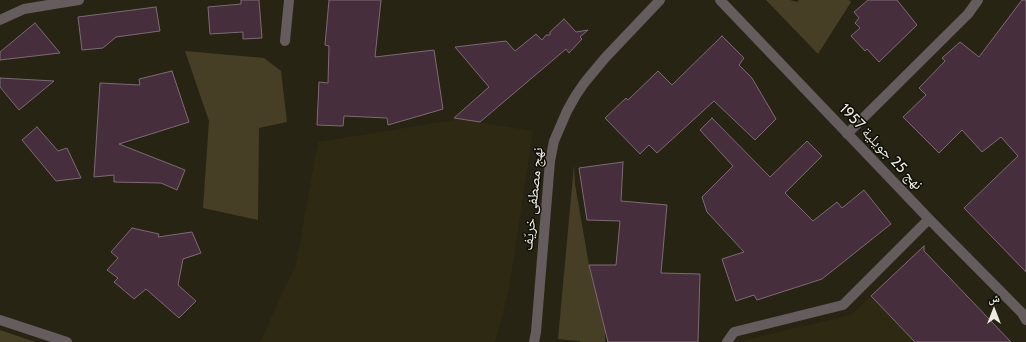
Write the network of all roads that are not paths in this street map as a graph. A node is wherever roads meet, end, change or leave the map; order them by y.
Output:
1 (79, 0) edge
2 (289, 0) edge
3 (660, 0) edge
4 (720, 0) edge
5 (978, 0) edge
6 (0, 20) edge
7 (285, 41) dead end
8 (847, 134) junction
9 (929, 219) junction
10 (1025, 316) edge
11 (0, 320) edge
12 (67, 342) edge
13 (534, 342) edge
14 (727, 342) edge

1 - 6 street
2 - 7 street
3 - 13 street, نهج مصطفى خريّف
4 - 8 street, نهج 25 جويلية 1957
5 - 8 street
8 - 9 street, نهج 25 جويلية 1957
9 - 10 street, نهج 25 جويلية 1957
9 - 14 street
11 - 12 street

